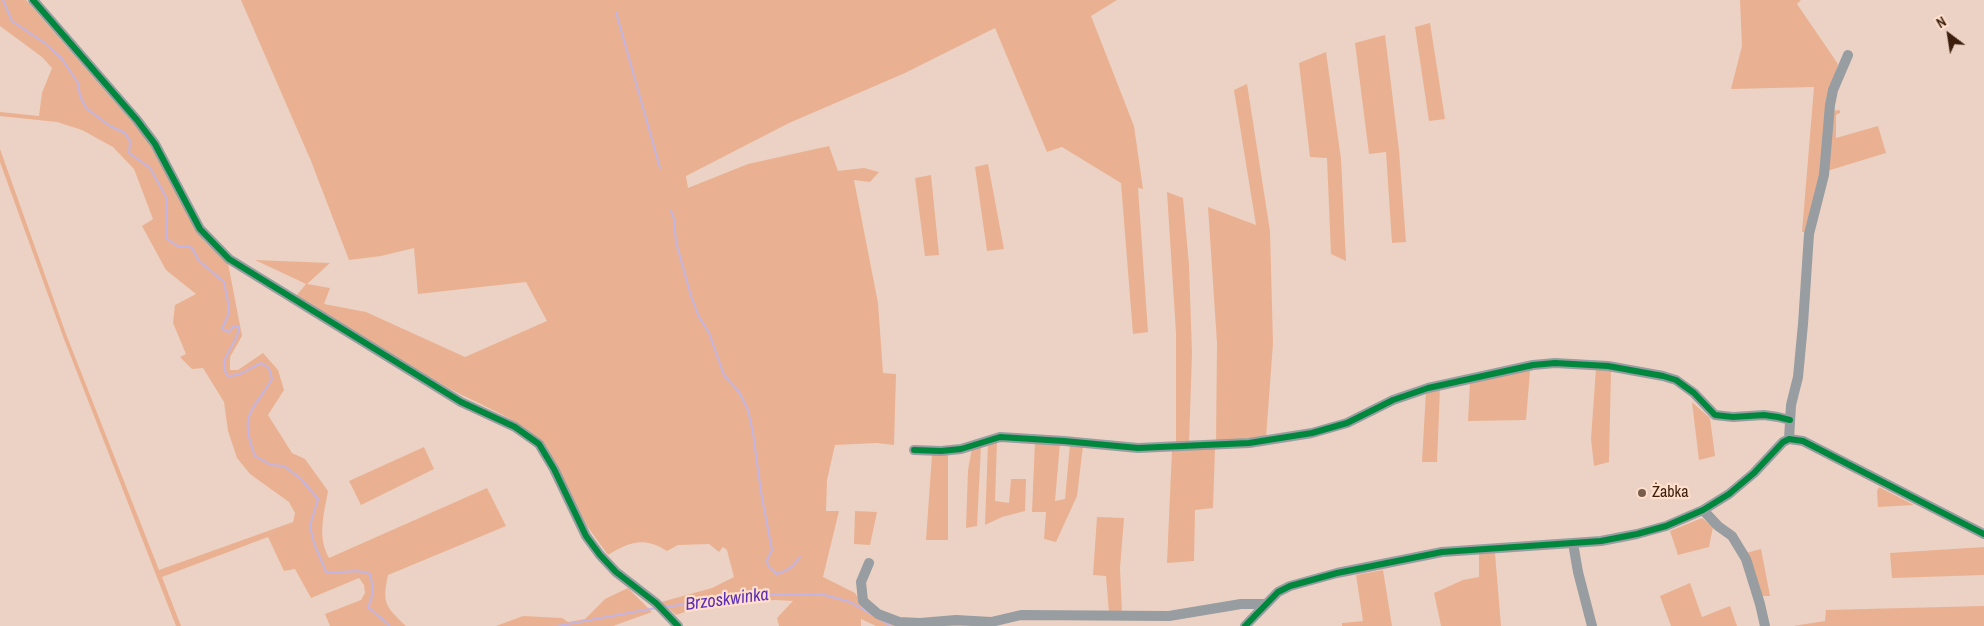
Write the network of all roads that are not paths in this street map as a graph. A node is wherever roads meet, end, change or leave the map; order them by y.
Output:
1 (33, 0) edge
2 (1848, 55) dead end
3 (1790, 420) junction
4 (1789, 439) junction
5 (914, 450) dead end
6 (1703, 510) junction
7 (1984, 534) edge
8 (1573, 543) junction
9 (869, 562) dead end
10 (1266, 604) junction
11 (678, 626) edge
12 (1246, 626) edge
13 (1592, 626) edge
14 (1764, 626) edge

1 - 11 street
2 - 3 street
3 - 4 street
3 - 5 street
4 - 6 street
4 - 7 street
6 - 8 street
6 - 14 street
8 - 10 street
8 - 13 street
9 - 10 street
10 - 12 street

